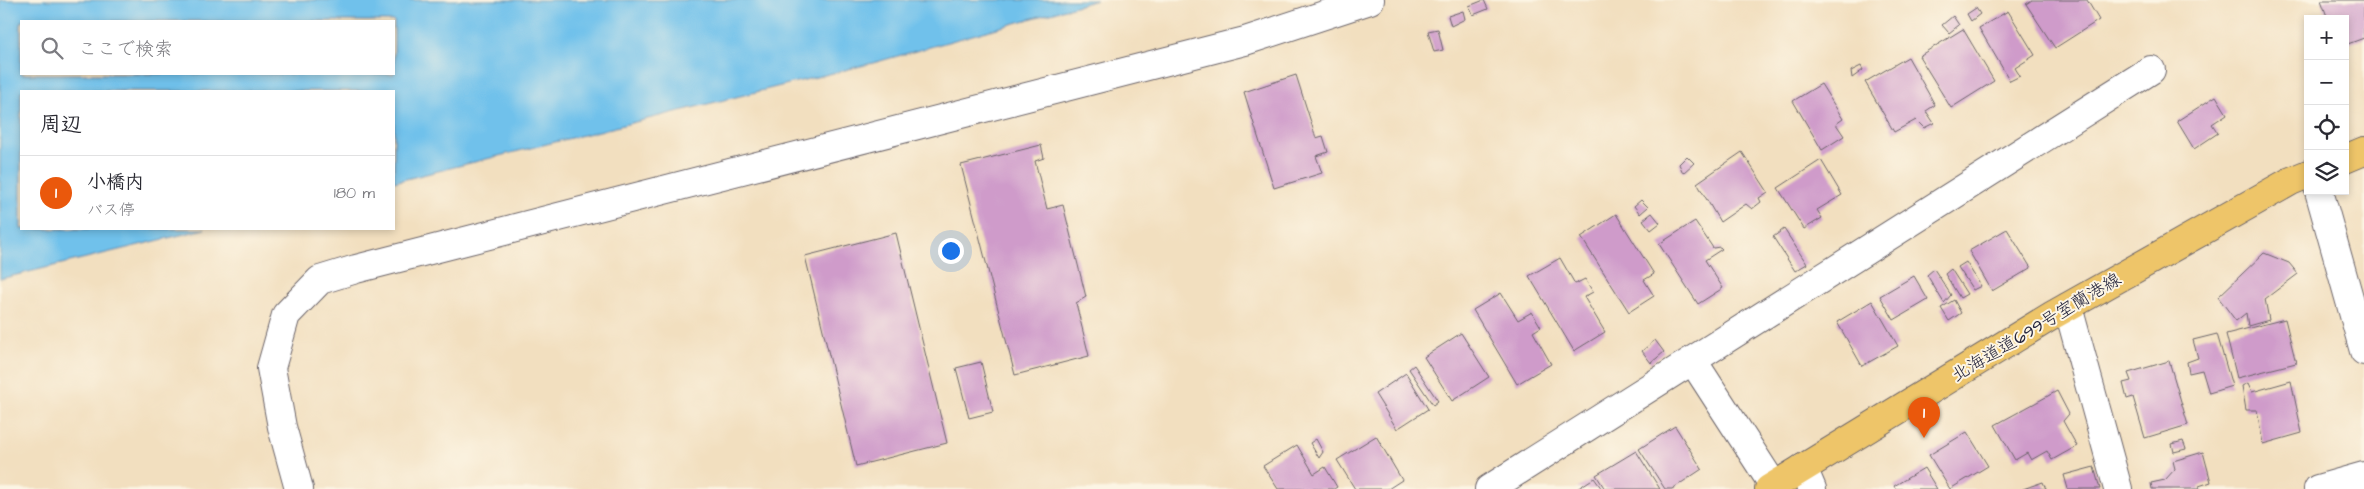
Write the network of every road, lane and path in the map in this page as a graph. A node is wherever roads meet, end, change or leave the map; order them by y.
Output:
1 (1370, 0) edge
2 (2151, 70) dead end
3 (2364, 152) edge
4 (2349, 158) edge
5 (2304, 176) edge
6 (2320, 195) edge
7 (2068, 307) junction
8 (2364, 351) edge
9 (1693, 360) junction
10 (2364, 476) edge
11 (1808, 479) edge
12 (1771, 488) edge
13 (299, 489) edge
14 (1489, 489) edge
15 (2118, 489) edge
16 (2318, 489) edge

1 - 13 street
2 - 9 street
3 - 4 main road
5 - 7 main road, 北海道道699号室蘭港線
6 - 8 street
7 - 11 main road, 北海道道699号室蘭港線
7 - 15 street
9 - 12 street
9 - 14 street
10 - 16 street
11 - 12 main road, 北海道道699号室蘭港線

